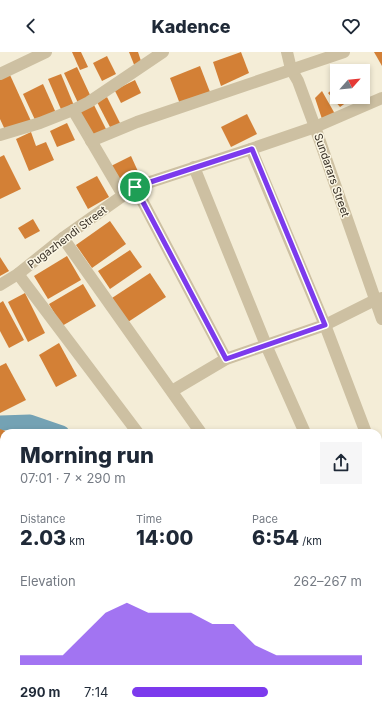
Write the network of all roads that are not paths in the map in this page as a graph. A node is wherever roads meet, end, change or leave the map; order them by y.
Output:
1 (46, 52) edge
2 (163, 52) edge
3 (287, 52) edge
4 (344, 52) edge
5 (291, 69) junction
6 (0, 74) edge
7 (382, 98) edge
8 (73, 110) junction
9 (315, 127) junction
10 (0, 135) edge
11 (91, 141) junction
12 (252, 149) junction
13 (194, 167) junction
14 (135, 187) junction
15 (123, 195) junction
16 (63, 238) junction
17 (18, 274) junction
18 (0, 285) edge
19 (378, 299) edge
20 (382, 319) edge
21 (325, 325) junction
22 (266, 345) junction
23 (226, 359) junction
24 (172, 391) junction
25 (135, 429) edge
26 (198, 429) edge
27 (303, 429) edge
28 (364, 429) edge

1 - 6 street
2 - 8 street
3 - 5 street, Sundarars Street
4 - 5 street
5 - 9 street, Sundarars Street
5 - 11 street
7 - 9 street, Pugazhendi Street
8 - 10 street
8 - 11 street
9 - 12 street, Pugazhendi Street
9 - 19 street, Sundarars Street
11 - 15 street
12 - 13 street, Pugazhendi Street
12 - 21 street
13 - 14 street, Pugazhendi Street
13 - 22 street
14 - 15 street, Pugazhendi Street
14 - 23 street
15 - 16 street, Pugazhendi Street
16 - 17 street, Pugazhendi Street
16 - 24 street
17 - 18 street, Pugazhendi Street
17 - 25 street
19 - 20 street, Sundarars Street
19 - 21 street
21 - 22 street
21 - 28 street
22 - 23 street
22 - 27 street
23 - 24 street
24 - 26 street

